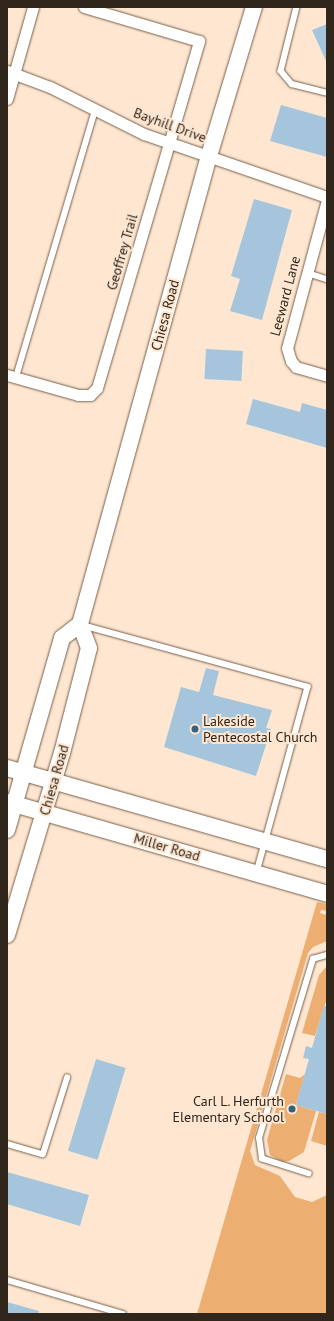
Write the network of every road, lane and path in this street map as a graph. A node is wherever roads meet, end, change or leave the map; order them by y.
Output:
1 (33, 7) edge
2 (84, 7) edge
3 (254, 7) edge
4 (297, 7) edge
5 (11, 72) edge
6 (327, 93) edge
7 (7, 100) edge
8 (95, 110) junction
9 (169, 144) junction
10 (209, 156) junction
11 (327, 197) edge
12 (327, 200) edge
13 (307, 273) junction
14 (327, 279) edge
15 (12, 376) edge
16 (327, 376) edge
17 (80, 624) junction
18 (7, 768) edge
19 (24, 773) junction
20 (53, 781) junction
21 (11, 803) edge
22 (44, 812) junction
23 (7, 830) edge
24 (266, 841) junction
25 (327, 859) edge
26 (256, 874) junction
27 (327, 894) edge
28 (7, 935) edge
29 (327, 955) edge
30 (67, 1078) dead end
31 (7, 1144) edge
32 (309, 1174) dead end
33 (7, 1280) edge
34 (123, 1314) edge

1 - 5 street
2 - 9 street, Geoffrey Trail
3 - 10 main road, Chiesa Road
4 - 6 lane
5 - 7 street
5 - 8 street, Bayhill Drive
8 - 9 street, Bayhill Drive
8 - 15 lane
9 - 10 street, Bayhill Drive
9 - 15 street, Geoffrey Trail
10 - 11 street, Bayhill Drive
10 - 17 main road, Chiesa Road
12 - 13 street, Leeward Lane
13 - 14 lane
13 - 16 street, Leeward Lane
17 - 19 main road
17 - 20 main road, Chiesa Road
17 - 24 lane
18 - 19 main road
19 - 20 main road
19 - 21 main road
20 - 22 main road, Chiesa Road
20 - 24 main road
21 - 22 main road, Miller Road
21 - 23 main road
22 - 26 main road, Miller Road
22 - 28 main road, Chiesa Road
24 - 25 main road
24 - 26 lane
26 - 27 main road, Miller Road
29 - 32 lane
30 - 31 lane
33 - 34 lane

